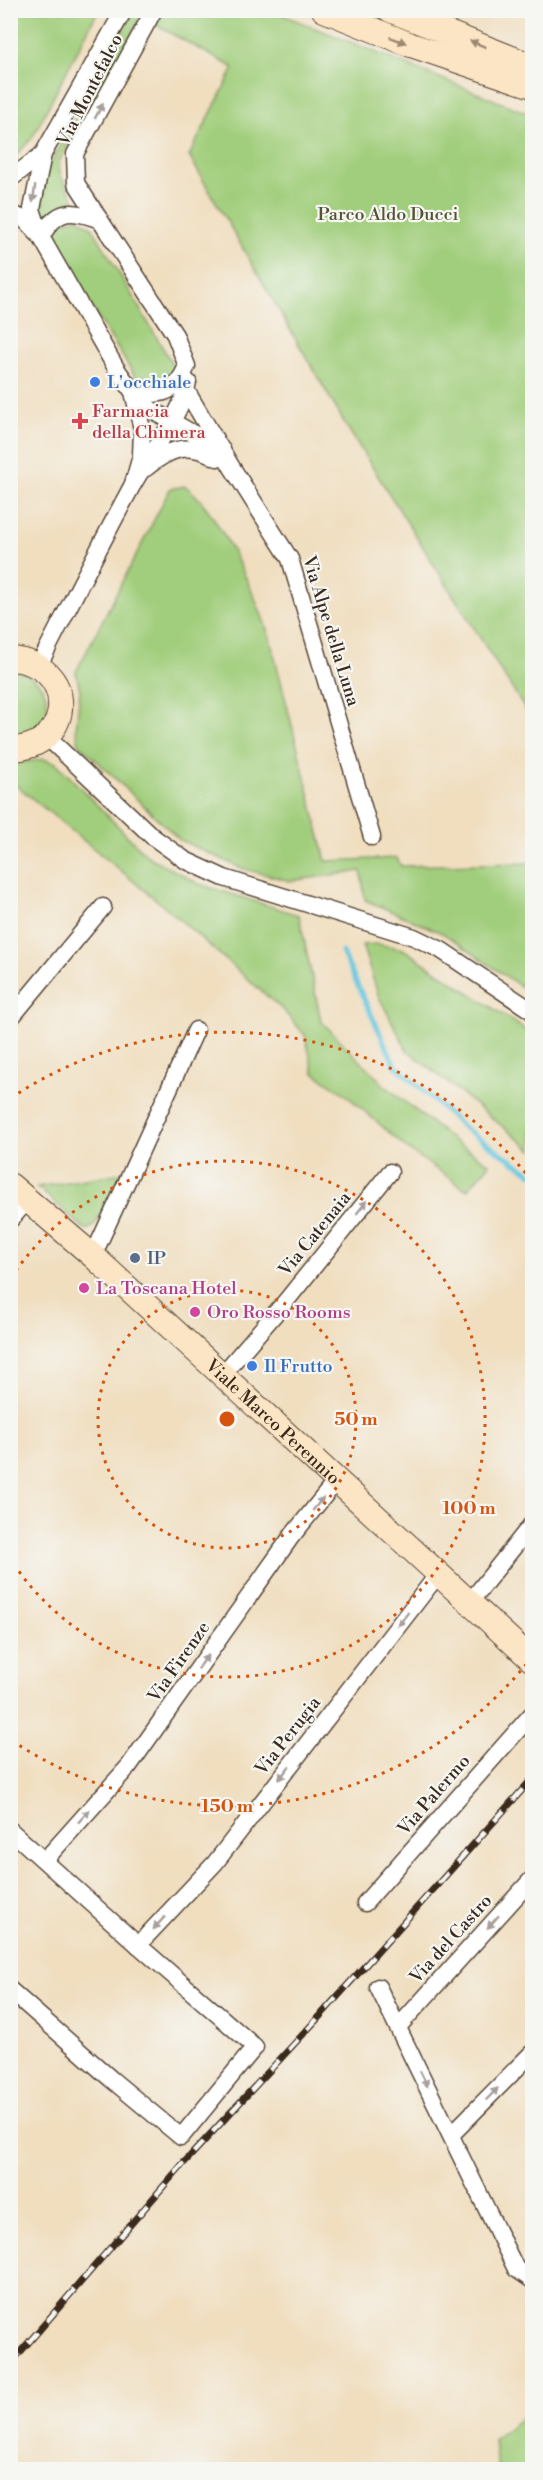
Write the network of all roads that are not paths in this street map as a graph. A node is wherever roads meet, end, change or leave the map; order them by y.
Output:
1 (124, 10) edge
2 (154, 10) edge
3 (324, 10) edge
4 (390, 10) edge
5 (532, 66) edge
6 (532, 86) edge
7 (43, 153) junction
8 (10, 179) edge
9 (10, 213) edge
10 (100, 220) junction
11 (41, 237) junction
12 (187, 366) junction
13 (186, 390) junction
14 (133, 392) junction
15 (171, 420) junction
16 (222, 451) junction
17 (231, 466) junction
18 (137, 478) junction
19 (10, 659) edge
20 (39, 665) junction
21 (47, 737) junction
22 (10, 749) edge
23 (372, 837) dead end
24 (103, 907) dead end
25 (532, 1011) edge
26 (10, 1019) edge
27 (196, 1030) dead end
28 (390, 1172) dead end
29 (19, 1193) edge
30 (10, 1220) edge
31 (93, 1256) junction
32 (222, 1375) junction
33 (337, 1480) junction
34 (532, 1524) edge
35 (439, 1573) junction
36 (470, 1602) junction
37 (532, 1660) edge
38 (532, 1714) edge
39 (10, 1830) edge
40 (45, 1860) junction
41 (532, 1879) edge
42 (365, 1903) dead end
43 (138, 1945) junction
44 (378, 1987) dead end
45 (10, 1990) edge
46 (399, 2026) junction
47 (532, 2052) edge
48 (452, 2135) junction
49 (532, 2280) edge

1 - 7 street, Via Montefalco
10 -> 2 street, Via Montefalco
3 -> 6 main road
5 -> 4 main road
7 - 8 street
7 -> 11 street, Via Montefalco
9 - 11 street
10 - 11 street
10 - 12 street, Via Montefalco
11 - 14 street, Via Montefalco
12 - 13 street, Via Montefalco
12 - 14 street
13 - 15 street, Via Montefalco
13 - 16 street, Via Alpe della Luna
14 - 15 street
14 - 18 street, Via Montefalco
15 - 16 street
15 - 18 street, Via Montefalco
16 - 17 street, Via Alpe della Luna
17 - 18 street, Via Montefalco
17 - 23 street, Via Alpe della Luna
18 - 20 street, Via Montefalco
19 - 20 main road
20 - 21 main road
21 - 22 main road
21 - 25 street
24 - 26 street
27 - 31 street
32 -> 28 street, Via Catenaia
29 - 30 street
29 - 31 main road, Viale Marco Perennio
31 - 32 main road, Viale Marco Perennio
32 - 33 main road, Viale Marco Perennio
33 - 35 main road, Viale Marco Perennio
40 -> 33 street, Via Firenze
34 - 36 street
35 - 36 main road, Viale Marco Perennio
35 -> 43 street, Via Perugia
36 - 37 main road, Viale Marco Perennio
38 - 42 street, Via Palermo
39 - 40 street
40 - 43 street
41 -> 46 street, Via del Castro
43 - 45 street
44 - 46 street
46 -> 48 street
48 -> 47 street
48 - 49 street

